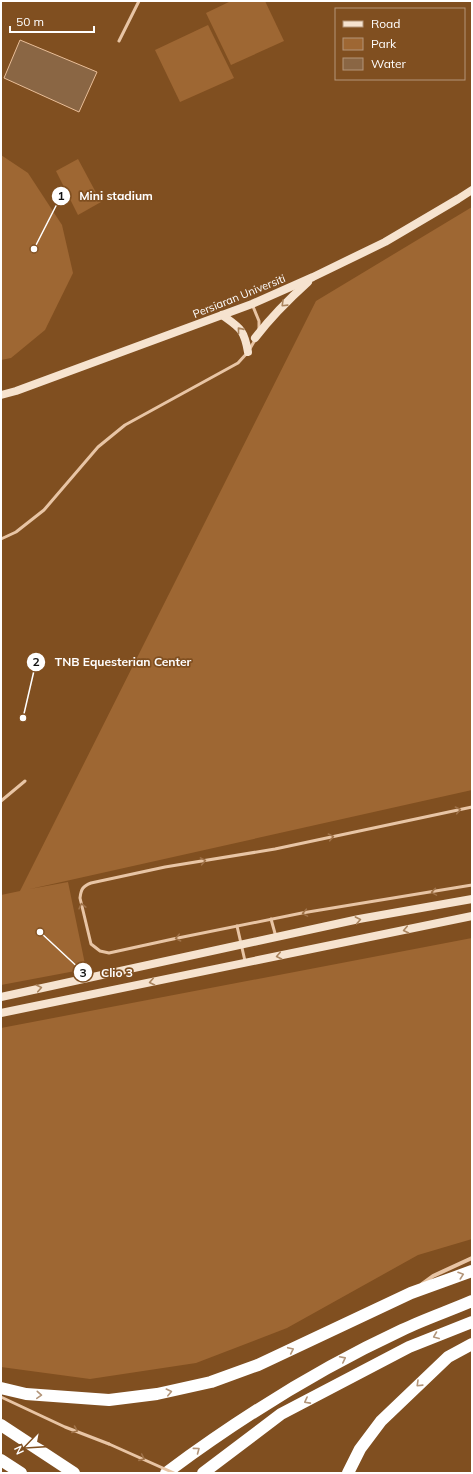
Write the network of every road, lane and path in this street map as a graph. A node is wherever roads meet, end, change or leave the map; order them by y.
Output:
1 (139, 1) edge
2 (119, 41) dead end
3 (472, 190) edge
4 (313, 277) junction
5 (252, 304) junction
6 (222, 315) junction
7 (256, 338) junction
8 (248, 352) junction
9 (1, 394) edge
10 (1, 539) edge
11 (25, 781) dead end
12 (1, 801) edge
13 (472, 808) edge
14 (472, 885) edge
15 (472, 899) edge
16 (472, 916) edge
17 (271, 919) junction
18 (237, 926) junction
19 (276, 937) junction
20 (242, 945) junction
21 (246, 963) junction
22 (1, 997) edge
23 (1, 1013) edge
24 (472, 1258) edge
25 (472, 1271) edge
26 (411, 1293) junction
27 (472, 1301) edge
28 (472, 1322) edge
29 (472, 1344) edge
30 (1, 1388) edge
31 (1, 1397) edge
32 (1, 1425) edge
33 (1, 1460) edge
34 (21, 1473) edge
35 (74, 1473) edge
36 (166, 1473) edge
37 (174, 1473) edge
38 (202, 1473) edge
39 (348, 1473) edge

1 - 2 lane
3 - 4 street, Persiaran Universiti
4 - 5 street, Persiaran Universiti
4 -> 7 street
5 - 6 street, Persiaran Universiti
5 - 7 lane
8 -> 6 street
6 - 9 street, Persiaran Universiti
7 - 8 lane
8 - 10 lane
11 - 12 lane
18 -> 13 lane
14 -> 17 lane
19 -> 15 street
16 -> 21 street
17 - 18 lane
17 - 19 lane
18 - 20 lane
19 - 20 street
20 - 21 lane
22 -> 20 street
21 -> 23 street
24 - 26 street
26 -> 25 highway
30 -> 26 highway
36 -> 27 highway
28 -> 38 highway
29 -> 39 highway
31 -> 37 lane, bridge
32 - 35 highway
33 - 34 highway

